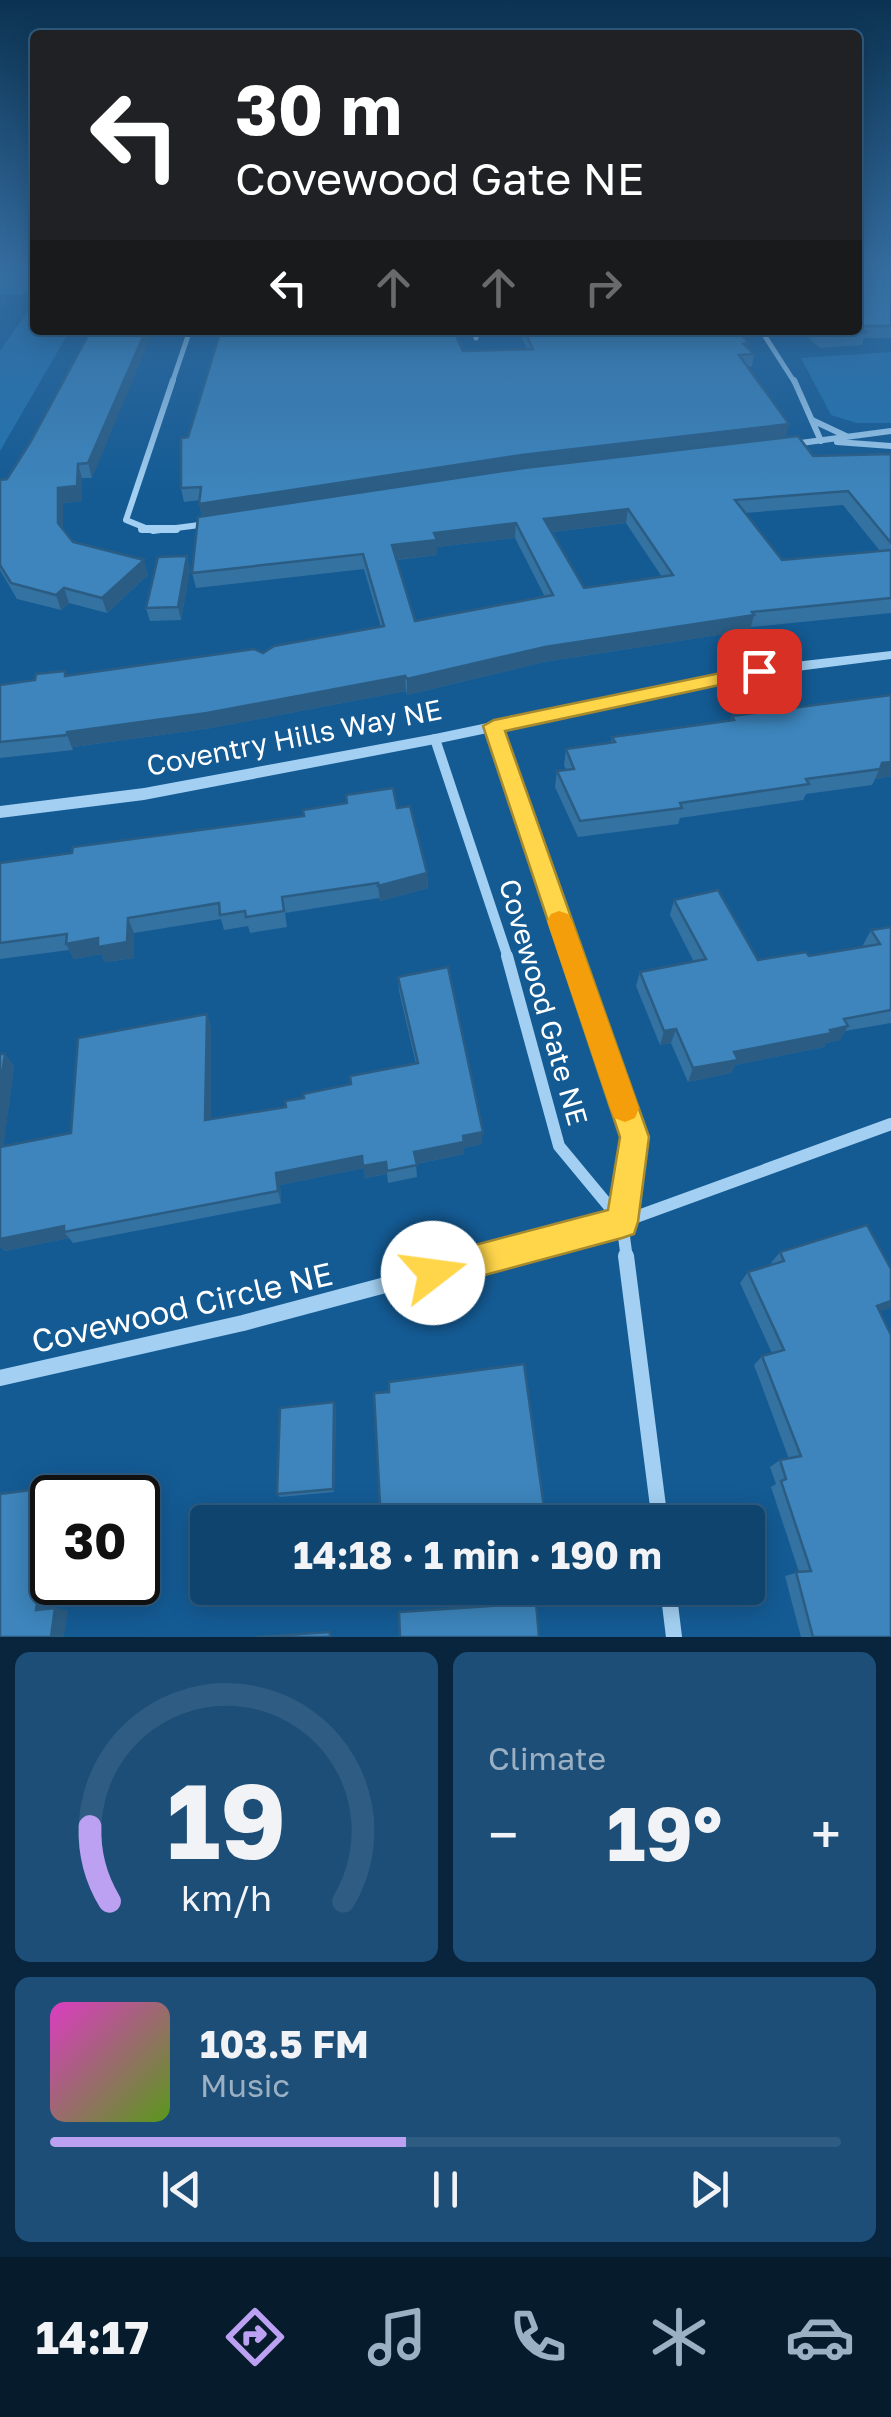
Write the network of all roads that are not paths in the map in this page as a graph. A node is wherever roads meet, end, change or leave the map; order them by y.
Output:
1 (186, 340) edge
2 (768, 340) edge
3 (812, 420) junction
4 (891, 431) edge
5 (847, 436) junction
6 (820, 441) junction
7 (783, 445) edge
8 (891, 446) edge
9 (210, 523) edge
10 (891, 656) edge
11 (494, 726) junction
12 (436, 739) junction
13 (0, 812) edge
14 (891, 1124) edge
15 (622, 1222) junction
16 (0, 1378) edge
17 (658, 1505) edge
18 (670, 1605) edge
19 (674, 1637) edge

1 - 9 street
2 - 3 street
3 - 5 street
3 - 6 street
4 - 5 street
5 - 6 street
6 - 7 street
6 - 8 street
10 - 11 street, Coventry Hills Way NE
11 - 12 street, Coventry Hills Way NE
11 - 15 street, Covewood Gate NE
12 - 13 street, Coventry Hills Way NE
12 - 15 street, Covewood Gate NE
14 - 15 street, Covewood Circle NE
15 - 16 street, Covewood Circle NE
15 - 17 street
18 - 19 street

